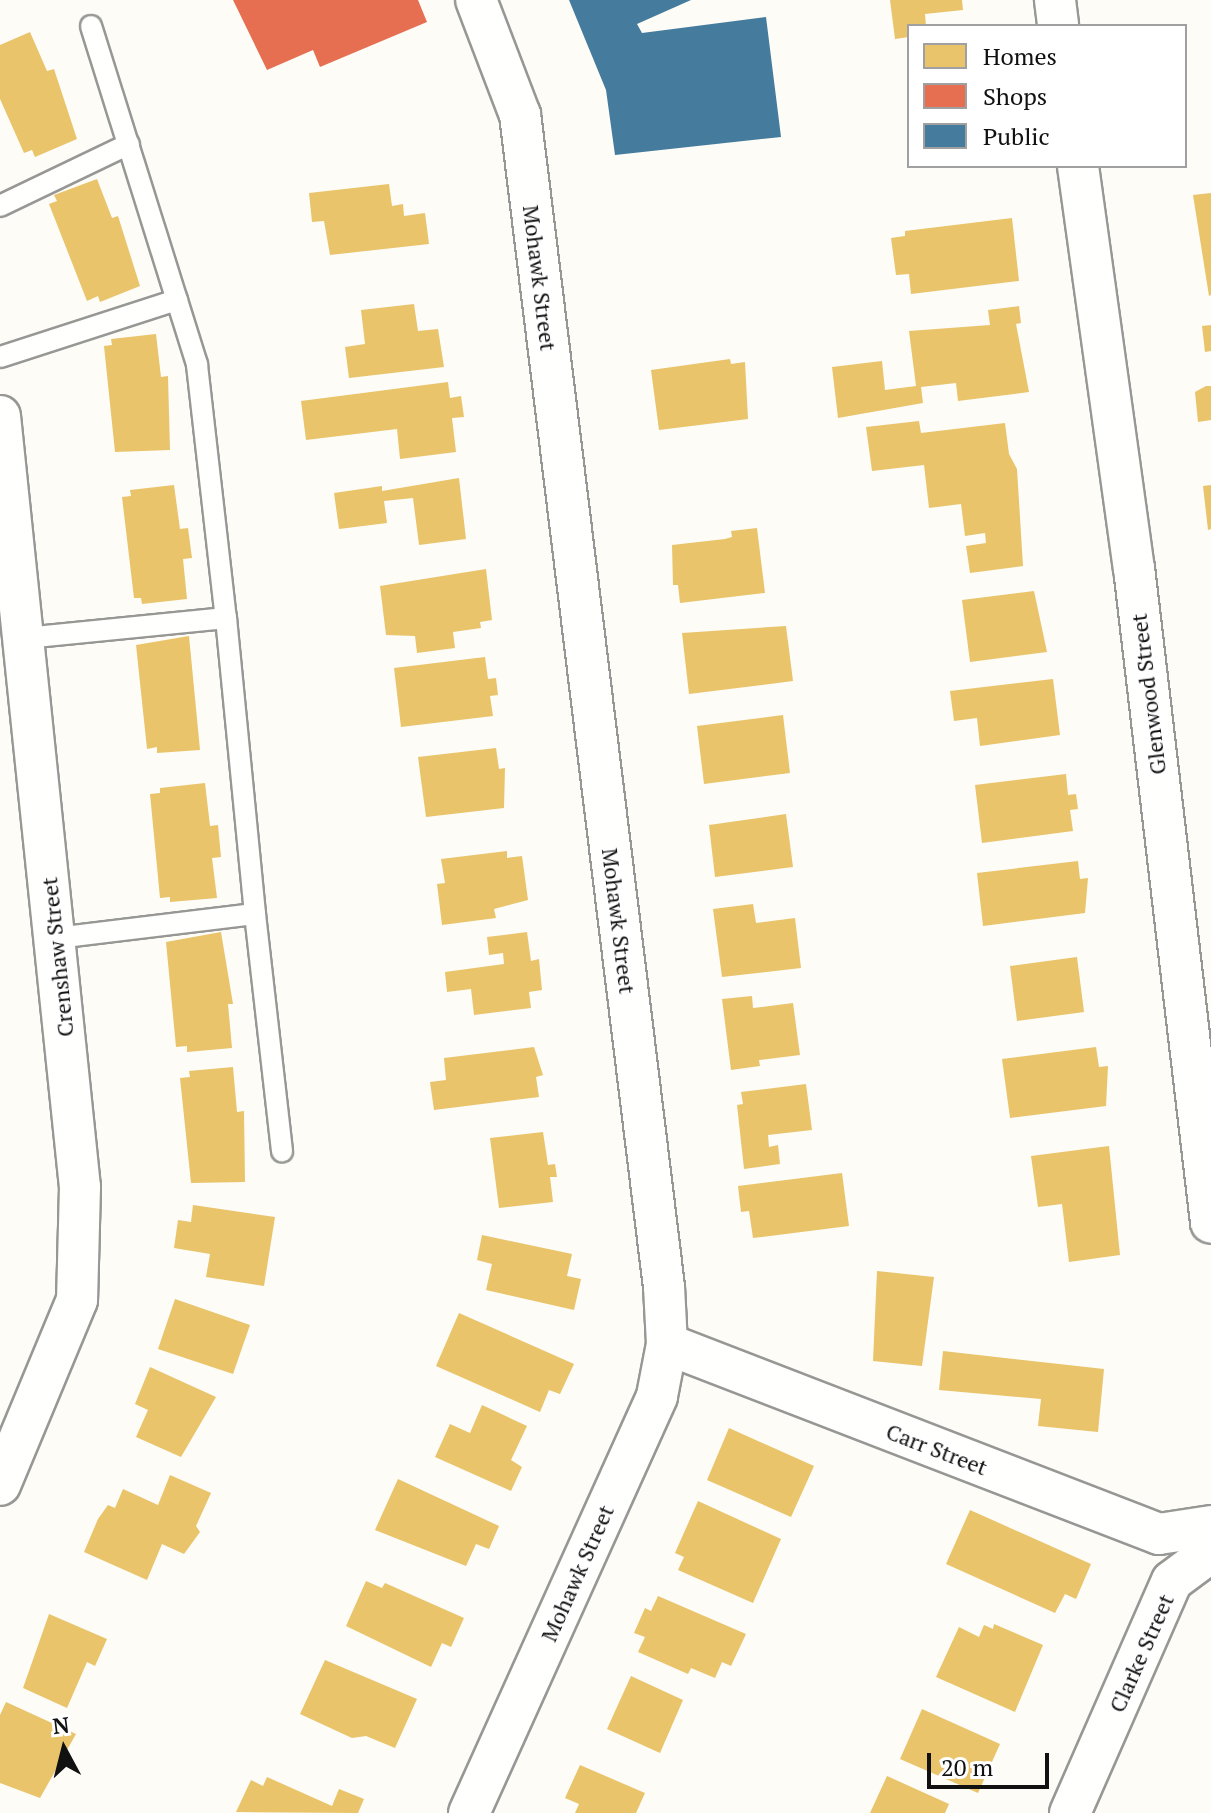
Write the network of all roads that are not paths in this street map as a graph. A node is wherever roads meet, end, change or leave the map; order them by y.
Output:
1 (476, 0) edge
2 (1055, 0) edge
3 (1058, 24) edge
4 (91, 26) dead end
5 (129, 144) junction
6 (1078, 168) edge
7 (0, 206) edge
8 (177, 300) junction
9 (0, 357) edge
10 (0, 416) edge
11 (226, 618) junction
12 (25, 638) junction
13 (255, 914) junction
14 (56, 938) junction
15 (282, 1151) dead end
16 (1211, 1222) edge
17 (667, 1344) junction
18 (0, 1485) edge
19 (1211, 1526) edge
20 (1211, 1552) edge
21 (469, 1813) edge
22 (1070, 1813) edge

1 - 17 street, Mohawk Street
2 - 3 street
4 - 5 lane
5 - 7 lane
5 - 8 lane
6 - 16 street, Glenwood Street
8 - 9 lane
8 - 11 lane
10 - 12 street, Crenshaw Street
11 - 12 lane
11 - 13 lane
12 - 14 street, Crenshaw Street
13 - 14 lane
13 - 15 lane
14 - 18 street, Crenshaw Street
17 - 19 street, Carr Street
17 - 21 street, Mohawk Street
20 - 22 street, Clarke Street

